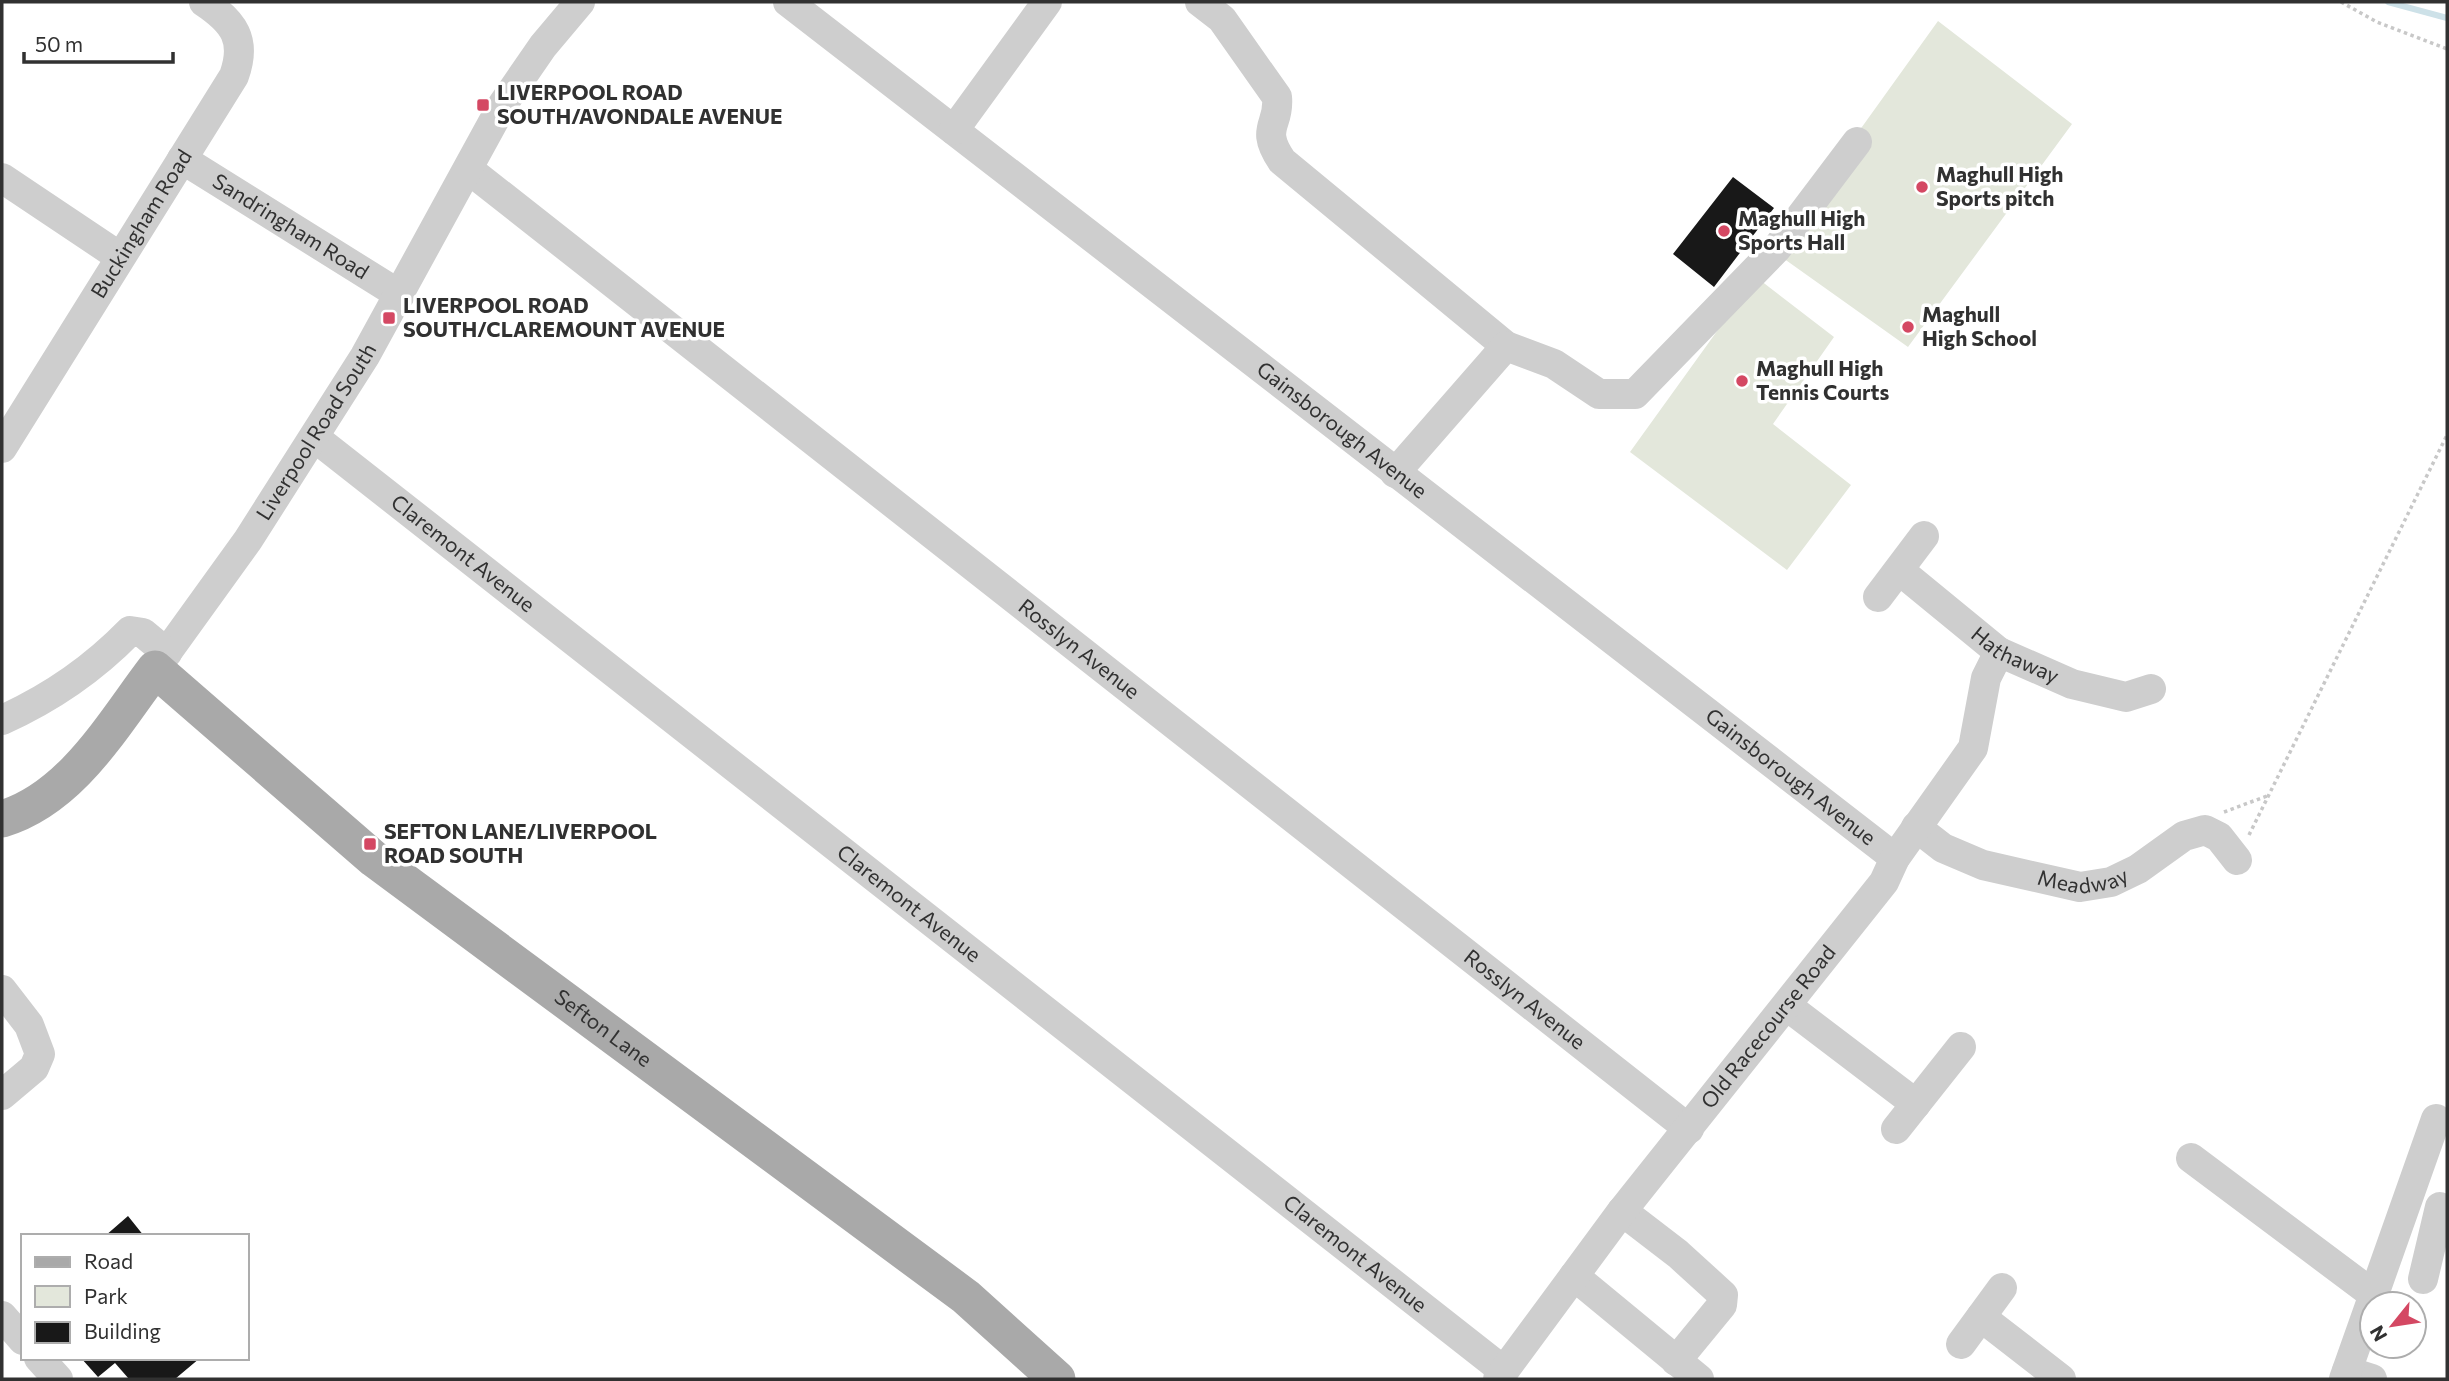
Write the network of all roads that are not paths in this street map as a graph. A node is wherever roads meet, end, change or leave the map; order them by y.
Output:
1 (204, 2) edge
2 (788, 2) edge
3 (1046, 2) edge
4 (1200, 2) edge
5 (576, 3) edge
6 (954, 130) junction
7 (1857, 142) dead end
8 (182, 159) junction
9 (468, 169) junction
10 (2, 178) edge
11 (120, 257) junction
12 (400, 295) junction
13 (1506, 346) junction
14 (314, 438) junction
15 (2, 448) edge
16 (1395, 473) junction
17 (1924, 536) dead end
18 (1899, 570) junction
19 (1878, 597) dead end
20 (1999, 652) junction
21 (161, 661) junction
22 (2151, 689) dead end
23 (2, 720) edge
24 (2, 819) edge
25 (1916, 827) junction
26 (1895, 858) junction
27 (2237, 860) road end
28 (2, 990) edge
29 (1787, 1006) junction
30 (1961, 1047) dead end
31 (2, 1094) edge
32 (1916, 1104) junction
33 (2437, 1119) dead end
34 (1689, 1129) junction
35 (1896, 1129) dead end
36 (2435, 1157) edge
37 (2191, 1158) dead end
38 (2440, 1207) dead end
39 (1622, 1211) junction
40 (1574, 1276) junction
41 (2435, 1281) edge
42 (2378, 1284) junction
43 (2002, 1288) dead end
44 (2, 1316) edge
45 (1981, 1317) junction
46 (21, 1338) edge
47 (1961, 1344) dead end
48 (41, 1360) edge
49 (1676, 1360) junction
50 (1501, 1375) edge
51 (2354, 1376) edge
52 (58, 1379) edge
53 (1058, 1379) edge
54 (1699, 1379) edge
55 (2061, 1379) edge

1 - 8 street, Buckingham Road
2 - 6 street, Gainsborough Avenue
3 - 6 street
4 - 13 street
5 - 9 street, Liverpool Road South
6 - 16 street, Gainsborough Avenue
7 - 13 street
8 - 11 street, Buckingham Road
8 - 12 street, Sandringham Road
9 - 12 street, Liverpool Road South
9 - 34 street, Rosslyn Avenue
10 - 11 street
11 - 15 street, Buckingham Road
12 - 14 street, Liverpool Road South
13 - 16 street
14 - 21 street, Liverpool Road South
14 - 50 street, Claremont Avenue
16 - 26 street, Gainsborough Avenue
17 - 18 street
18 - 19 street
18 - 20 street, Hathaway
20 - 22 street, Hathaway
20 - 25 street, Old Racecourse Road
21 - 23 street
21 - 24 main road, Liverpool Road South
21 - 53 main road, Sefton Lane
25 - 26 street, Old Racecourse Road
25 - 27 street, Meadway
26 - 29 street, Old Racecourse Road
28 - 31 street
29 - 32 street
29 - 34 street, Old Racecourse Road
30 - 32 street
32 - 35 street
33 - 36 street
34 - 39 street, Old Racecourse Road
36 - 42 street
37 - 42 street
38 - 41 street
39 - 40 street, Old Racecourse Road
39 - 49 street
40 - 49 street
40 - 50 street, Old Racecourse Road
41 - 42 street
42 - 51 street
43 - 45 street
44 - 46 street
45 - 47 street
45 - 55 street
48 - 52 street
49 - 54 street

